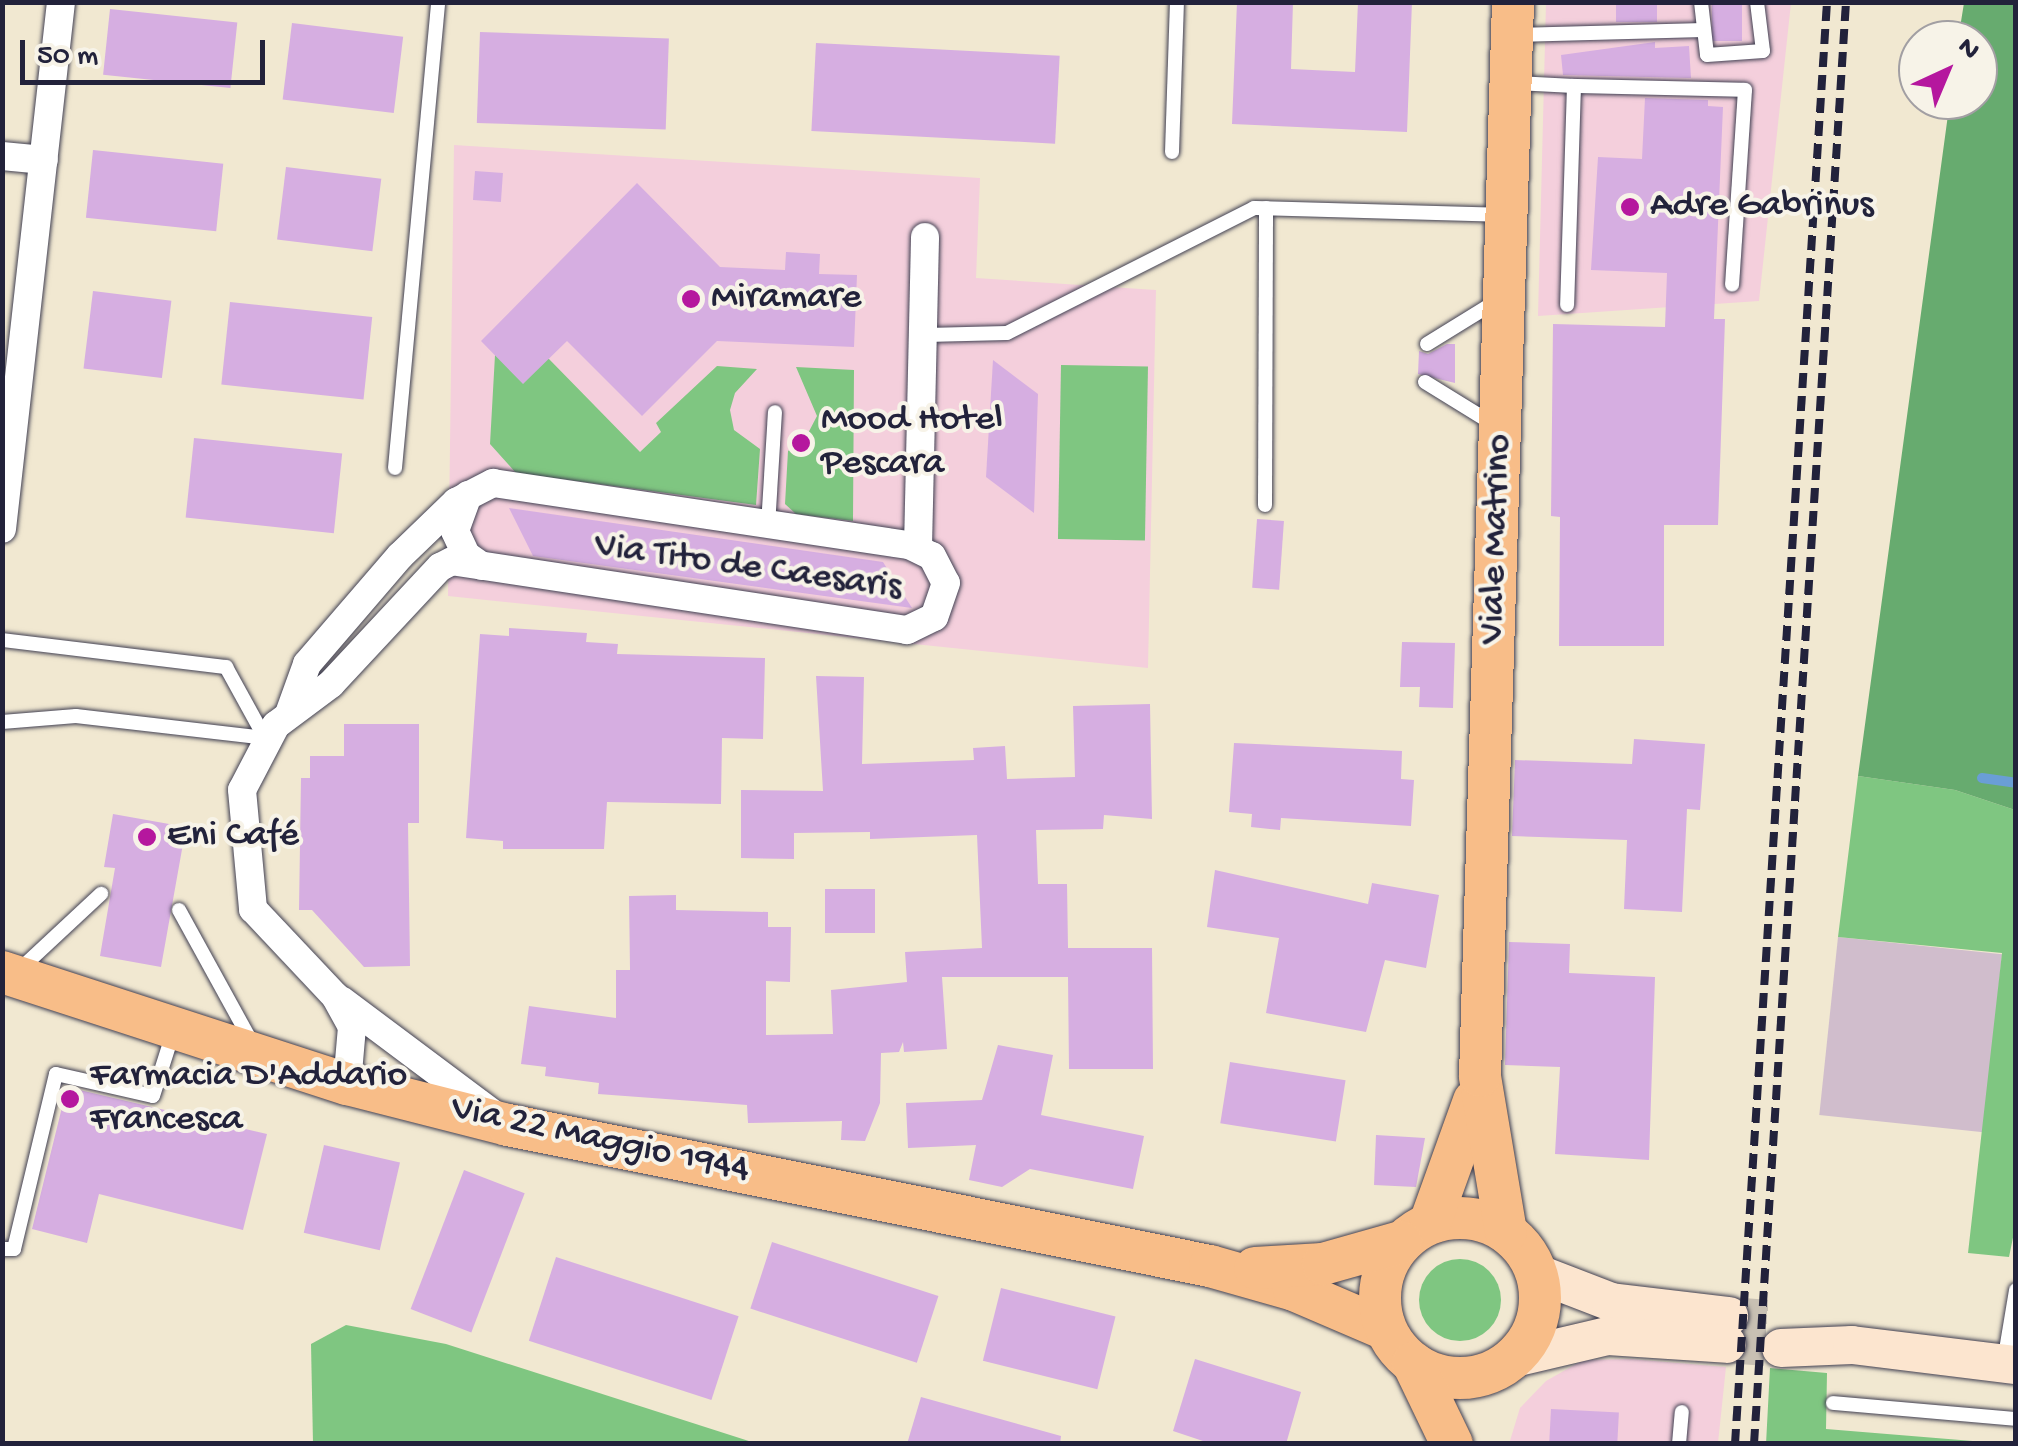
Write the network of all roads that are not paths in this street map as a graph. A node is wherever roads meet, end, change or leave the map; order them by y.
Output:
1 (61, 2) edge
2 (438, 2) edge
3 (1177, 2) edge
4 (1701, 2) edge
5 (1758, 2) edge
6 (1512, 19) edge
7 (1704, 30) junction
8 (1511, 83) junction
9 (1574, 86) junction
10 (1172, 152) dead end
11 (2, 156) edge
12 (44, 160) junction
13 (1266, 208) junction
14 (1507, 215) junction
15 (924, 237) dead end
16 (1732, 285) dead end
17 (1504, 296) junction
18 (1566, 305) dead end
19 (926, 334) junction
20 (1427, 344) dead end
21 (1426, 382) dead end
22 (775, 412) dead end
23 (1500, 429) junction
24 (395, 468) dead end
25 (468, 494) junction
26 (1265, 506) dead end
27 (768, 527) junction
28 (2, 529) edge
29 (918, 547) junction
30 (406, 551) junction
31 (488, 568) junction
32 (432, 574) junction
33 (2, 640) edge
34 (290, 711) junction
35 (2, 722) edge
36 (265, 738) junction
37 (100, 894) dead end
38 (179, 910) dead end
39 (6, 983) edge
40 (336, 996) junction
41 (174, 1030) junction
42 (260, 1056) junction
43 (1480, 1076) junction
44 (347, 1084) junction
45 (508, 1125) junction
46 (1506, 1232) junction
47 (1415, 1233) junction
48 (2, 1249) edge
49 (1210, 1266) junction
50 (1536, 1272) junction
51 (2016, 1290) edge
52 (1385, 1330) junction
53 (1782, 1334) tunnel mouth
54 (1413, 1364) junction
55 (2010, 1364) edge
56 (1502, 1365) junction
57 (1833, 1403) dead end
58 (1682, 1412) dead end
59 (2016, 1419) edge
60 (1452, 1444) edge
61 (1466, 1444) edge
62 (1679, 1444) edge

1 - 12 street
2 - 24 lane
3 - 10 lane
4 - 7 lane
5 - 7 lane
6 - 7 lane
6 - 8 main road, Viale Matrino
8 - 9 lane
8 - 14 main road, Viale Matrino
9 - 16 lane
9 - 18 lane
11 - 12 street
12 - 28 street
13 - 14 lane
13 - 19 lane
13 - 26 lane
14 - 17 main road, Viale Matrino
15 - 19 street
17 - 20 lane
17 - 23 main road, Viale Matrino
19 - 29 street
21 - 23 lane
22 - 27 lane
23 - 43 main road, Viale Matrino
25 - 27 street, Via Tito de Caesaris
25 - 30 street
25 - 31 street
27 - 29 street, Via Tito de Caesaris
29 - 31 street, Via Tito de Caesaris
30 - 32 street
30 - 34 street
31 - 32 street, Via Tito de Caesaris
32 - 34 street
33 - 36 lane
34 - 36 street
35 - 36 lane
36 - 40 street
37 - 39 lane
38 - 42 lane
39 - 41 main road, Via 22 Maggio 1944
40 - 44 street
40 - 45 street
41 - 42 main road, Via 22 Maggio 1944
41 - 48 lane
42 - 44 main road, Via 22 Maggio 1944
43 - 46 main road, Viale Matrino
43 - 47 main road, Viale Matrino
44 - 45 main road, Via 22 Maggio 1944
45 - 49 main road, Via 22 Maggio 1944
46 - 47 main road
46 - 50 main road
47 - 49 main road, Via 22 Maggio 1944
47 - 52 main road
49 - 52 main road, Via 22 Maggio 1944
50 - 56 main road
50 - 56 street
51 - 55 lane
52 - 54 main road
53 - 55 street
54 - 56 main road
54 - 60 main road
56 - 61 main road
57 - 59 lane
58 - 62 lane

